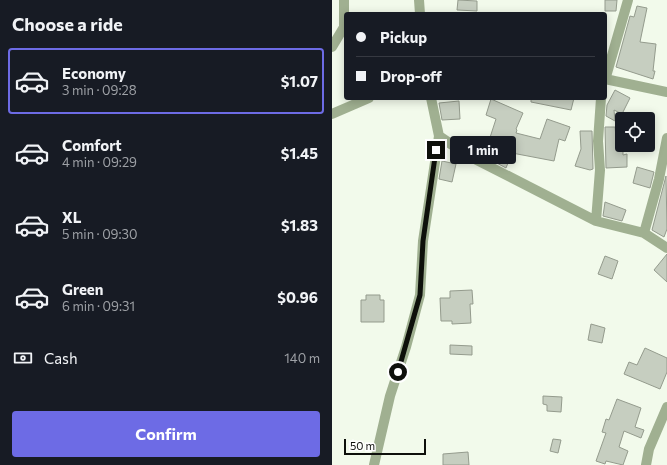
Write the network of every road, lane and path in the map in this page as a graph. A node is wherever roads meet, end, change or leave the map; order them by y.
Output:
1 (344, 0) edge
2 (419, 0) edge
3 (628, 0) edge
4 (420, 12) edge
5 (332, 47) edge
6 (607, 73) edge
7 (607, 80) edge
8 (667, 92) edge
9 (364, 100) edge
10 (431, 100) edge
11 (601, 100) edge
12 (332, 114) edge
13 (438, 136) junction
14 (667, 138) edge
15 (596, 221) junction
16 (644, 233) junction
17 (667, 248) edge
18 (667, 407) edge
19 (374, 465) edge
20 (646, 465) edge

1 - 5 street
2 - 4 street
3 - 6 street
7 - 8 street
9 - 12 street
10 - 13 street
11 - 15 street
13 - 15 street
13 - 19 street
14 - 16 street
15 - 16 street
16 - 17 street
18 - 20 street

